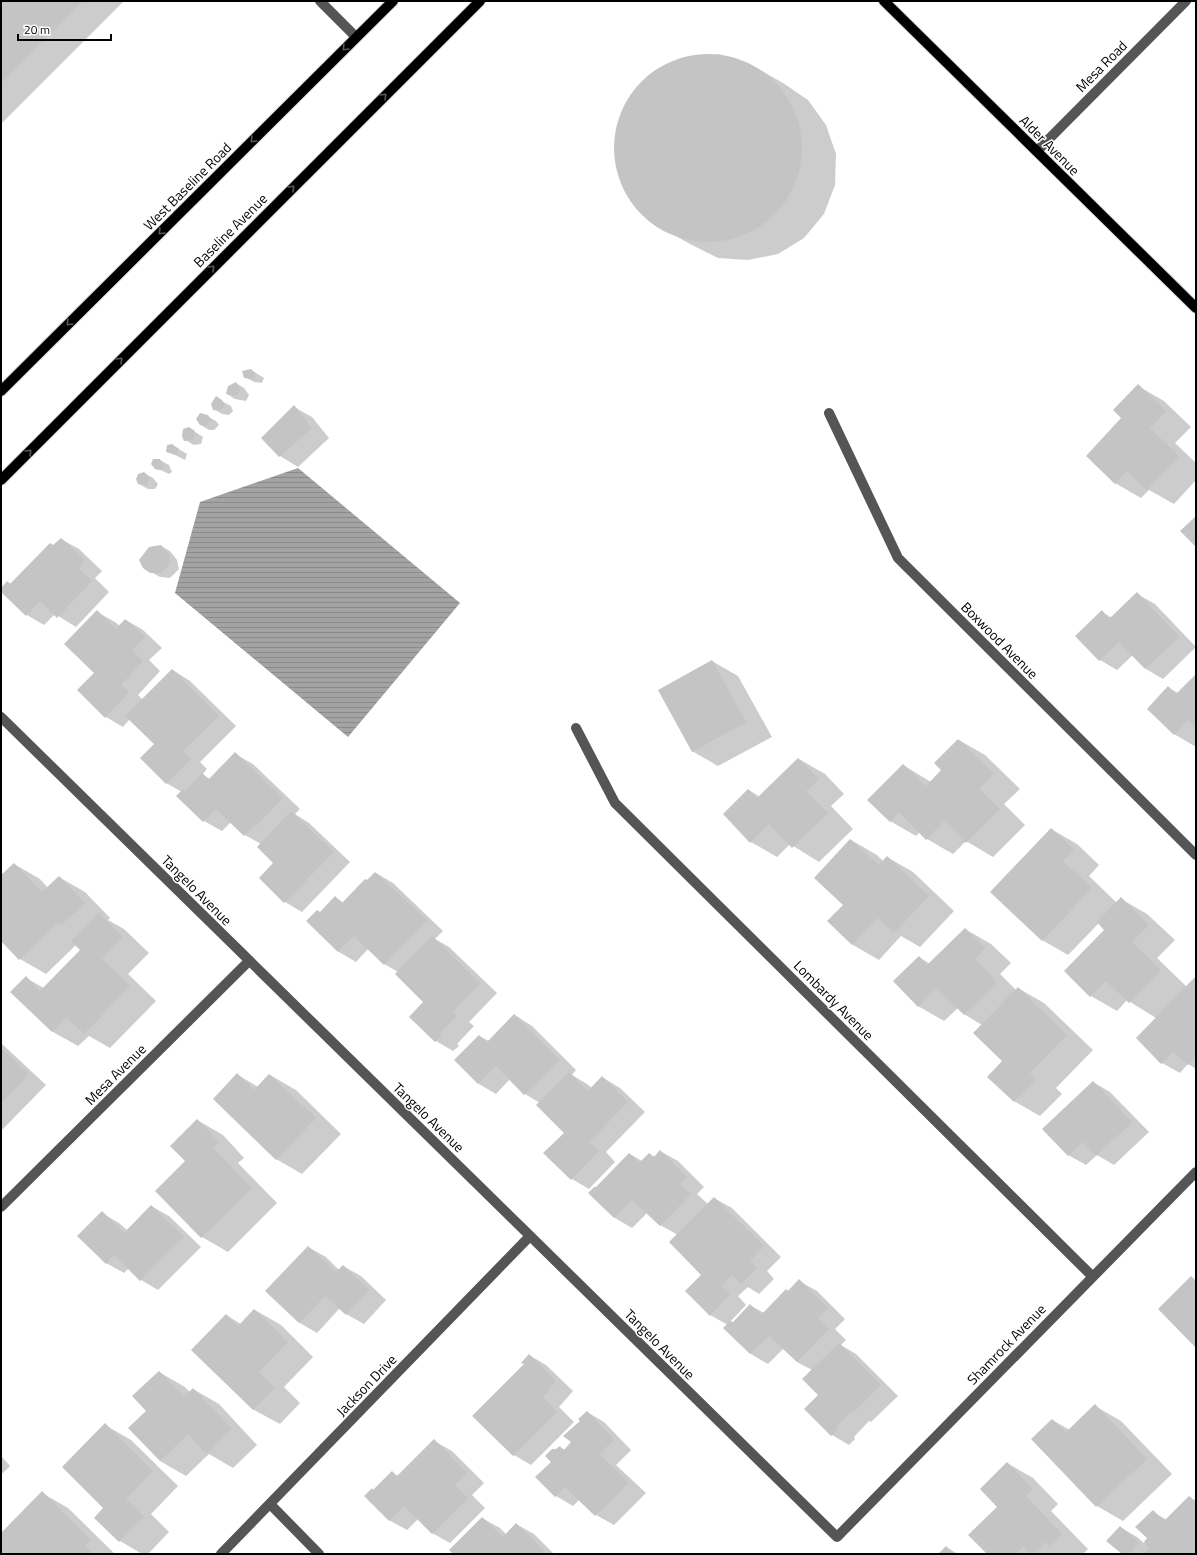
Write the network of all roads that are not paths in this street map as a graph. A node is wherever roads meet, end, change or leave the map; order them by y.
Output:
1 (320, 1) edge
2 (393, 1) edge
3 (480, 1) edge
4 (884, 1) edge
5 (1186, 1) edge
6 (356, 37) junction
7 (1037, 151) junction
8 (1196, 308) edge
9 (1, 391) edge
10 (829, 412) dead end
11 (1, 480) edge
12 (1, 717) edge
13 (576, 728) dead end
14 (1196, 854) edge
15 (249, 961) junction
16 (1196, 1172) edge
17 (1, 1207) edge
18 (530, 1236) junction
19 (1092, 1276) junction
20 (270, 1504) junction
21 (837, 1537) joint
22 (220, 1554) edge
23 (319, 1554) edge

1 - 6 street
2 - 6 main road, West Baseline Road
11 -> 3 main road, Baseline Avenue
4 - 7 main road, Alder Avenue
5 - 7 street, Mesa Road
6 -> 9 main road, West Baseline Road
7 - 8 main road, Alder Avenue
10 - 14 street, Boxwood Avenue
12 - 15 street, Tangelo Avenue
13 - 19 street, Lombardy Avenue
15 - 17 street, Mesa Avenue
15 - 18 street, Tangelo Avenue
16 - 19 street, Shamrock Avenue
18 - 20 street, Jackson Drive
18 - 21 street, Tangelo Avenue
19 - 21 street, Shamrock Avenue
20 - 22 street, Jackson Drive
20 - 23 street

